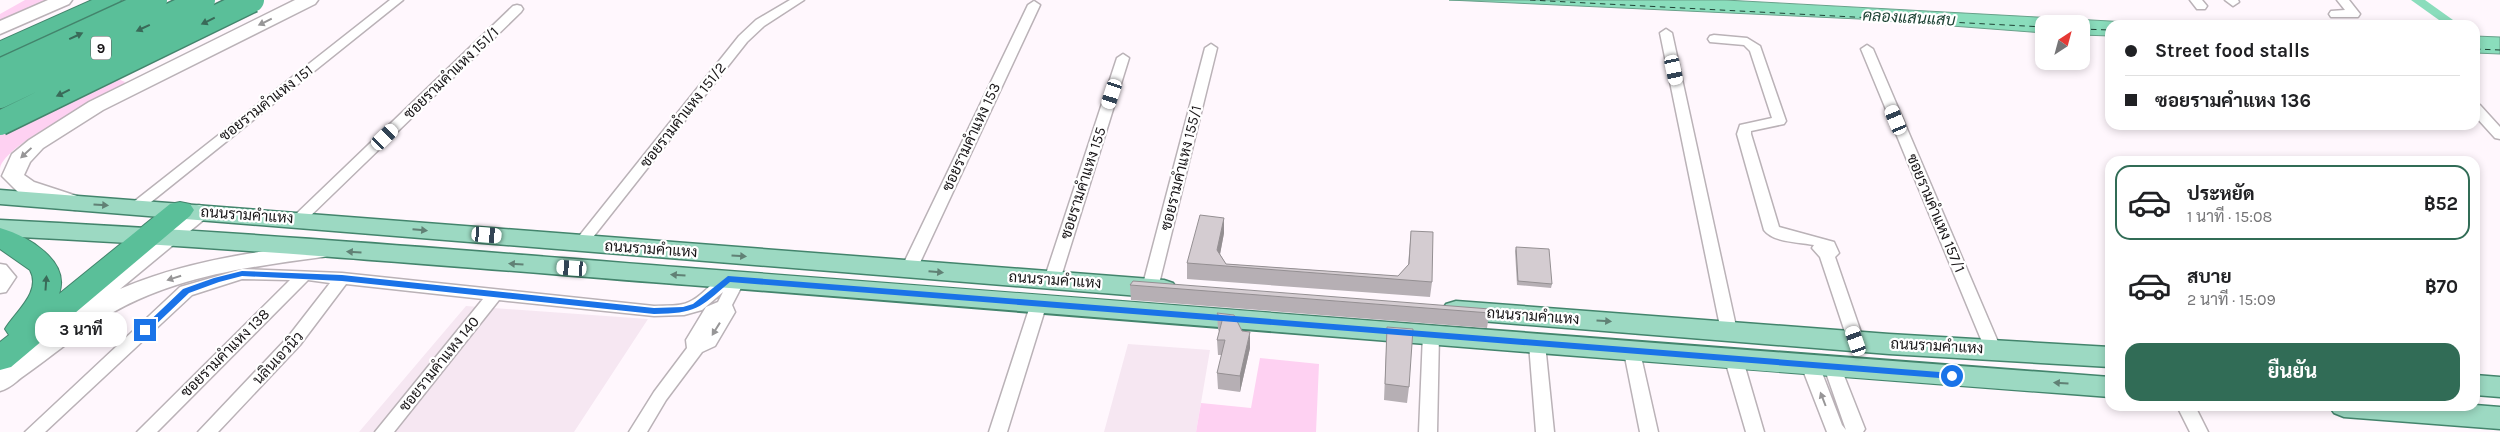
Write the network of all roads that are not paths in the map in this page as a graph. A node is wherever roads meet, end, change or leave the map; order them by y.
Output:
1 (64, 0) edge
2 (110, 0) edge
3 (155, 0) edge
4 (203, 0) edge
5 (252, 0) edge
6 (308, 0) edge
7 (397, 0) edge
8 (798, 0) edge
9 (2343, 0) edge
10 (1034, 5) dead end
11 (517, 8) dead end
12 (2335, 14) dead end
13 (0, 28) edge
14 (1666, 33) dead end
15 (1714, 39) dead end
16 (1211, 48) dead end
17 (0, 50) edge
18 (1867, 50) dead end
19 (0, 57) edge
20 (1124, 58) dead end
21 (184, 61) junction
22 (0, 63) edge
23 (0, 71) edge
24 (129, 89) junction
25 (0, 96) edge
26 (2480, 113) edge
27 (0, 123) edge
28 (2500, 134) edge
29 (0, 197) edge
30 (75, 203) junction
31 (136, 207) junction
32 (189, 211) junction
33 (299, 219) junction
34 (0, 228) edge
35 (159, 236) junction
36 (0, 237) edge
37 (581, 243) junction
38 (324, 250) junction
39 (909, 269) junction
40 (304, 275) junction
41 (342, 278) junction
42 (1052, 280) junction
43 (730, 288) junction
44 (1150, 288) junction
45 (1185, 290) edge
46 (494, 296) junction
47 (1038, 304) junction
48 (1436, 308) edge
49 (1729, 331) junction
50 (1431, 334) junction
51 (1856, 341) junction
52 (1537, 344) junction
53 (1993, 348) junction
54 (1632, 352) junction
55 (2105, 357) edge
56 (1734, 360) junction
57 (4, 365) edge
58 (1821, 366) junction
59 (2480, 385) edge
60 (2105, 387) edge
61 (2500, 387) edge
62 (2188, 411) edge
63 (2409, 411) edge
64 (2500, 418) edge
65 (34, 432) edge
66 (146, 432) edge
67 (207, 432) edge
68 (384, 432) edge
69 (638, 432) edge
70 (998, 432) edge
71 (1428, 432) edge
72 (1545, 432) edge
73 (1649, 432) edge
74 (1755, 432) edge
75 (1838, 432) edge
76 (1854, 432) edge
77 (2199, 432) edge

1 - 13 main road
2 - 17 highway
23 -> 3 highway, 9, bridge
4 -> 25 highway, 9, bridge
5 -> 27 highway, bridge
6 -> 21 main road
7 - 31 street, ซอยรามคำแหง 151
8 - 37 street, ซอยรามคำแหง 151/2
9 - 12 street
10 - 39 street, ซอยรามคำแหง 153
11 - 33 street, ซอยรามคำแหง 151/1
14 - 49 street
15 - 51 street
16 - 44 street, ซอยรามคำแหง 155/1
18 - 53 street, ซอยรามคำแหง 157/1
19 - 21 main road
20 - 42 street, ซอยรามคำแหง 155
21 - 24 main road
22 - 24 main road
24 -> 30 main road
26 - 28 street
29 - 30 main road, ถนนรามคำแหง
30 -> 31 main road, ถนนรามคำแหง
31 - 32 main road, ถนนรามคำแหง
32 - 33 main road, ถนนรามคำแหง
32 - 35 highway
33 -> 37 main road, ถนนรามคำแหง
34 - 35 main road, ถนนรามคำแหง
35 - 38 main road, ถนนรามคำแหง
35 - 57 highway
57 -> 36 highway
37 -> 39 main road, ถนนรามคำแหง
43 -> 38 main road, ถนนรามคำแหง
38 -> 57 main road
39 -> 42 main road, ถนนรามคำแหง
40 - 41 street
40 - 65 street
40 - 66 street, ซอยรามคำแหง 138
41 - 46 street
41 - 67 street, นลินเอวนิว
42 - 44 main road, ถนนรามคำแหง
43 - 46 street
43 - 47 main road, ถนนรามคำแหง
43 - 69 street
44 - 45 main road, ถนนรามคำแหง
46 - 68 street, ซอยรามคำแหง 140
47 - 50 main road, ถนนรามคำแหง
47 - 70 street
48 -> 49 main road, ถนนรามคำแหง
49 - 51 main road, ถนนรามคำแหง
50 - 52 main road, ถนนรามคำแหง
50 - 71 street
51 - 53 main road, ถนนรามคำแหง
52 - 54 main road, ถนนรามคำแหง
52 - 72 street
53 - 55 main road, ถนนรามคำแหง
54 - 56 main road, ถนนรามคำแหง
54 - 73 street
56 - 58 main road, ถนนรามคำแหง
56 - 74 street
60 -> 58 main road, ถนนรามคำแหง
75 -> 58 street
58 - 76 street
59 - 61 main road
62 - 77 street
63 - 64 main road

